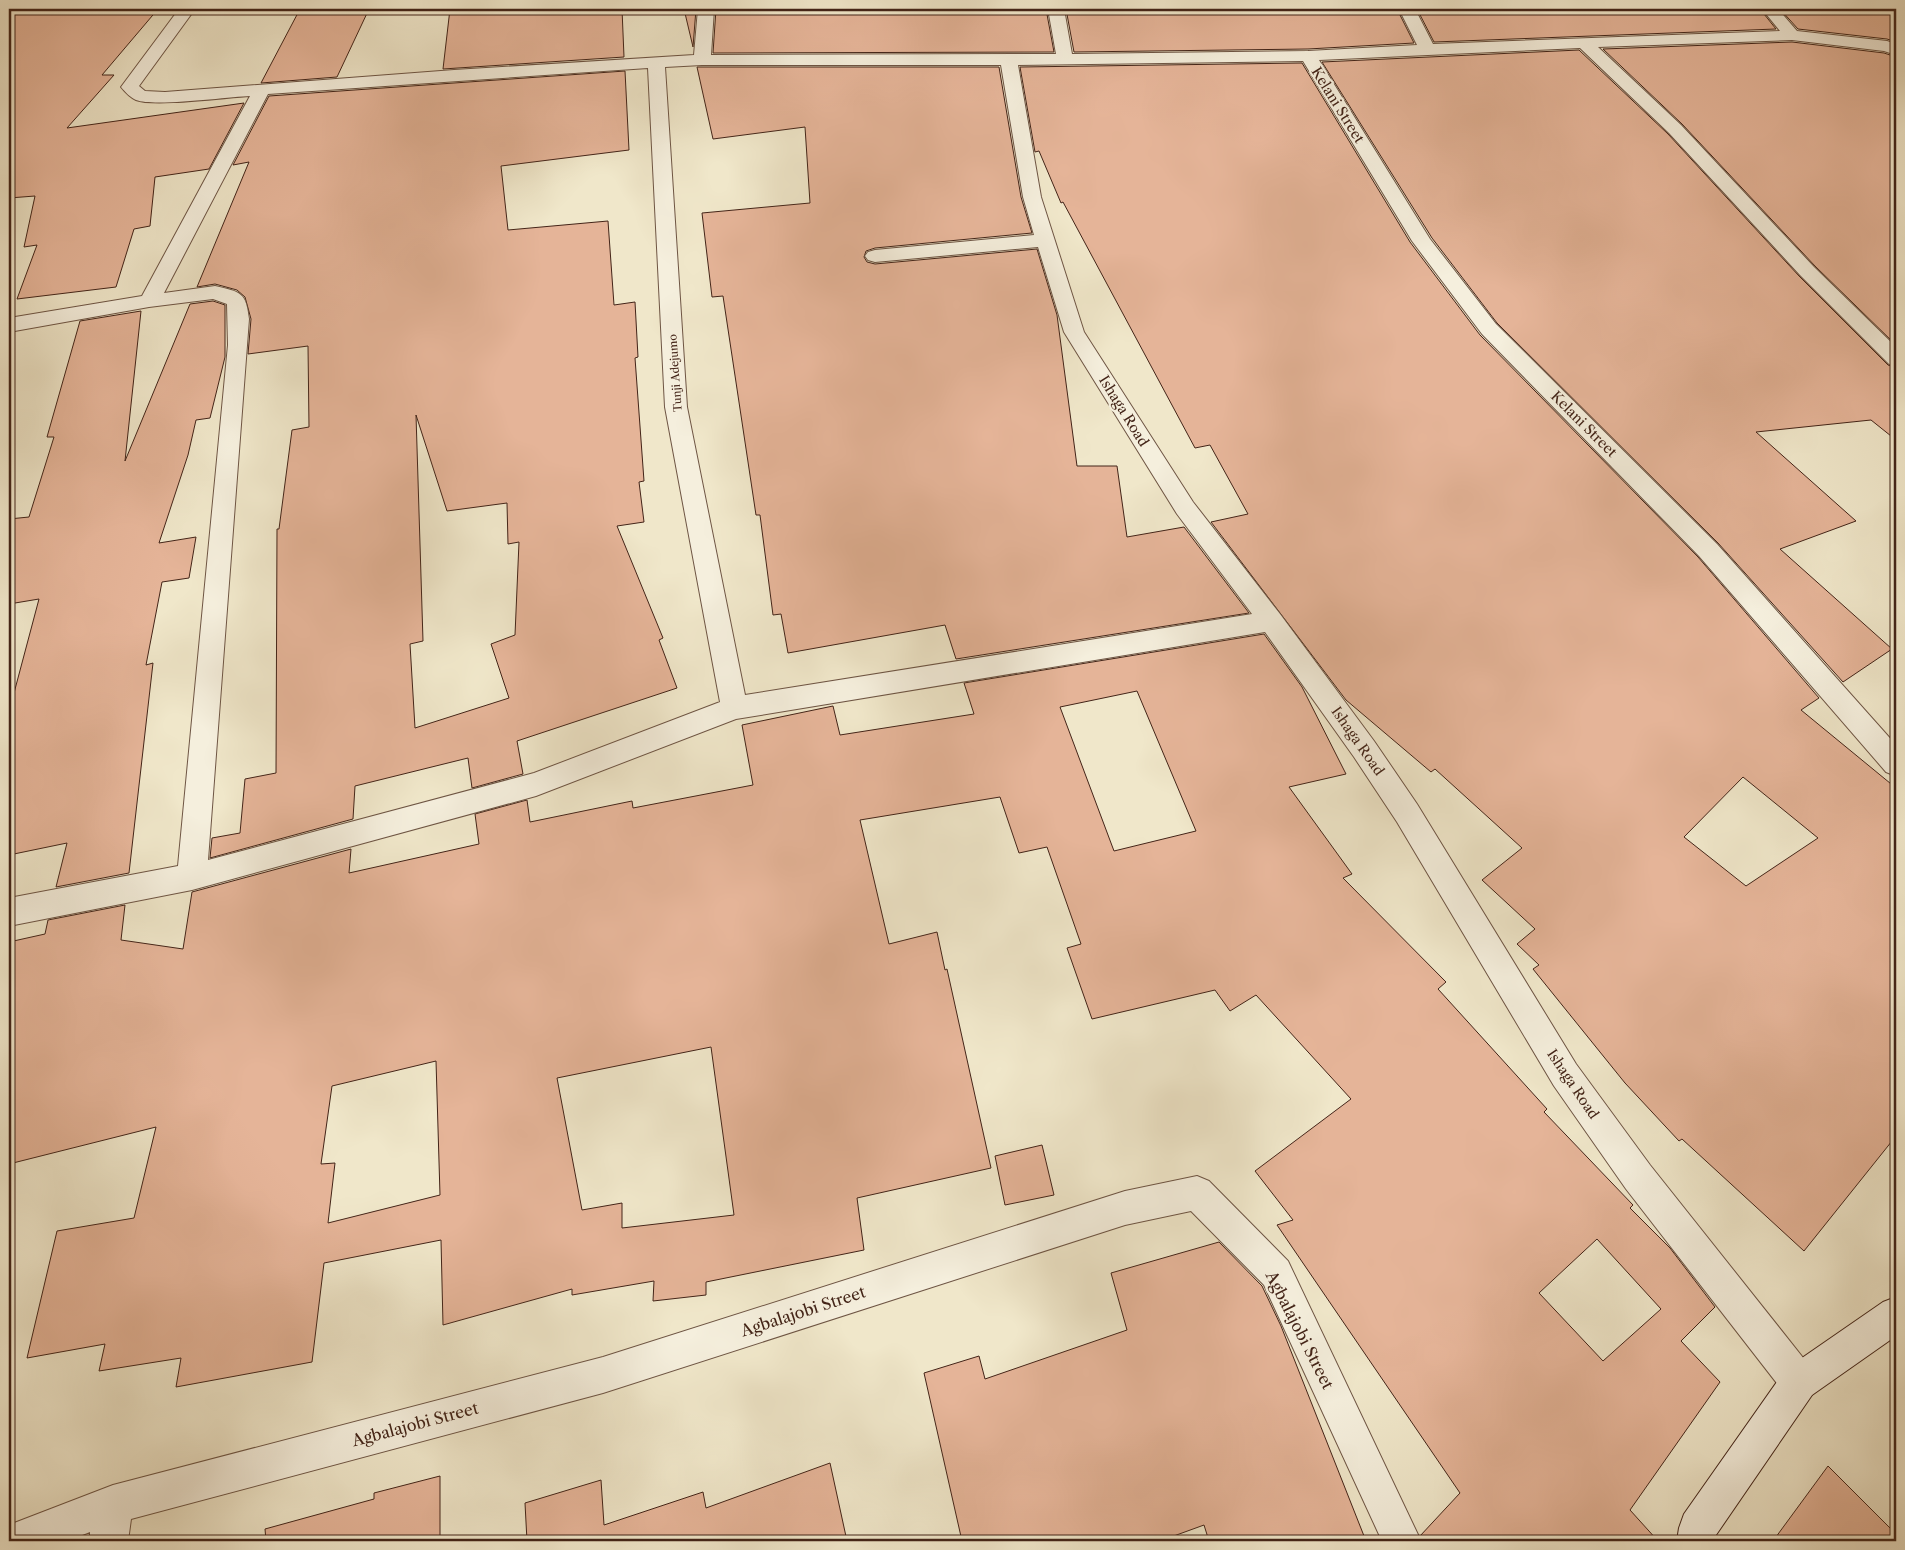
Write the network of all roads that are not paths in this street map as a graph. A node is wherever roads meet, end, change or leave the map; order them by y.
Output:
1 (187, 9) edge
2 (706, 9) edge
3 (1056, 9) edge
4 (1407, 9) edge
5 (1770, 9) edge
6 (1792, 35) junction
7 (1584, 44) junction
8 (1427, 49) junction
9 (1896, 50) edge
10 (1308, 56) junction
11 (1065, 59) junction
12 (702, 60) junction
13 (1009, 60) junction
14 (656, 63) junction
15 (262, 90) junction
16 (1046, 240) junction
17 (875, 256) dead end
18 (149, 301) junction
19 (9, 325) edge
20 (1896, 359) edge
21 (1271, 621) junction
22 (734, 708) junction
23 (1896, 764) edge
24 (192, 877) junction
25 (9, 912) edge
26 (1896, 1315) edge
27 (1799, 1382) junction
28 (113, 1504) junction
29 (17, 1541) edge
30 (109, 1541) edge
31 (1402, 1541) edge
32 (1696, 1541) edge

1 - 15 street
2 - 12 street
3 - 11 street
4 - 8 street
5 - 6 street
6 - 7 street
6 - 9 street
7 - 8 street
7 - 20 street
8 - 10 street
10 - 11 street
10 - 23 street, Kelani Street
11 - 13 street
12 - 13 street
12 - 14 street
13 - 16 street, Ishaga Road
14 - 15 street
14 - 22 street, Tunji Adejumo
15 - 18 street
16 - 17 street
16 - 21 street, Ishaga Road
18 - 19 street
18 - 24 street
21 - 22 street
21 - 27 street, Ishaga Road
22 - 24 street
24 - 25 street
26 - 27 street
27 - 32 street
28 - 29 street, Agbalajobi Street
28 - 30 street
28 - 31 street, Agbalajobi Street

